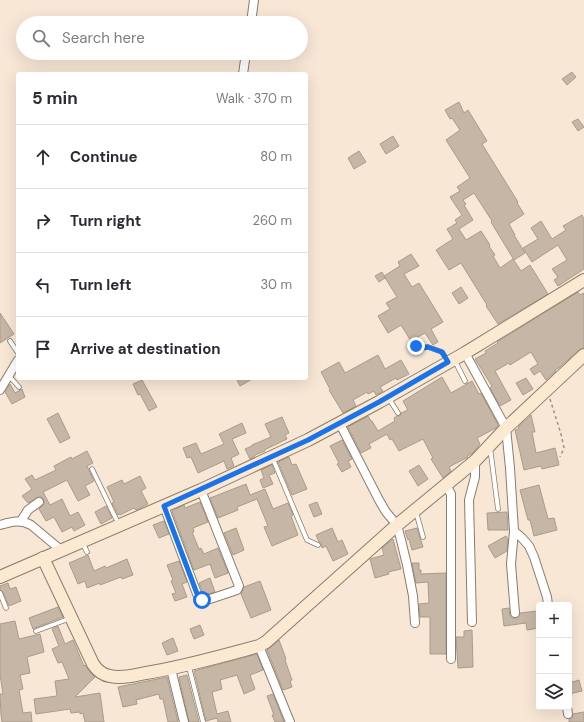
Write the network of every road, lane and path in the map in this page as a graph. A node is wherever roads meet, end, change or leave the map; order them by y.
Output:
1 (254, 0) edge
2 (252, 16) edge
3 (245, 60) edge
4 (243, 72) edge
5 (584, 280) edge
6 (10, 341) dead end
7 (416, 346) dead end
8 (16, 350) edge
9 (465, 353) junction
10 (584, 355) edge
11 (451, 361) junction
12 (16, 363) edge
13 (8, 376) junction
14 (465, 381) dead end
15 (19, 387) dead end
16 (0, 390) edge
17 (547, 390) junction
18 (388, 397) junction
19 (398, 413) dead end
20 (340, 424) junction
21 (506, 428) junction
22 (490, 445) junction
23 (272, 457) junction
24 (560, 457) dead end
25 (475, 461) junction
26 (92, 469) dead end
27 (446, 485) junction
28 (201, 490) junction
29 (39, 502) dead end
30 (164, 506) junction
31 (498, 509) dead end
32 (415, 510) junction
33 (21, 522) junction
34 (0, 525) edge
35 (119, 525) junction
36 (397, 525) junction
37 (514, 531) junction
38 (423, 537) dead end
39 (318, 545) dead end
40 (61, 550) junction
41 (43, 558) junction
42 (0, 577) edge
43 (0, 593) edge
44 (548, 602) edge
45 (6, 608) dead end
46 (515, 613) dead end
47 (71, 618) junction
48 (472, 622) dead end
49 (415, 623) dead end
50 (36, 631) dead end
51 (259, 646) junction
52 (451, 659) dead end
53 (188, 665) junction
54 (171, 669) junction
55 (184, 722) edge
56 (203, 722) edge
57 (290, 722) edge

1 - 2 street
3 - 4 street
5 - 9 street
6 - 8 lane
7 - 11 lane
9 - 11 street
9 - 21 street
10 - 17 street
11 - 14 lane
11 - 18 street
12 - 13 street
13 - 15 lane
13 - 16 street
17 - 21 street
17 - 24 path
18 - 19 lane
18 - 20 street
20 - 23 street
20 - 36 street
21 - 22 street
21 - 37 street
22 - 25 street
22 - 31 lane
23 - 28 street
23 - 39 lane
25 - 27 street
25 - 48 street
26 - 35 lane
27 - 32 street
27 - 52 street
28 - 30 street
28 - 30 street
29 - 33 street
30 - 35 street
32 - 36 street
32 - 38 lane
33 - 34 street
33 - 40 street
35 - 40 street
36 - 49 street
36 - 51 street
37 - 44 street
37 - 46 street
40 - 41 street
41 - 42 street
41 - 47 street
43 - 45 lane
47 - 50 lane
47 - 54 street
51 - 53 street
51 - 57 street
53 - 54 street
53 - 56 lane
54 - 55 street

